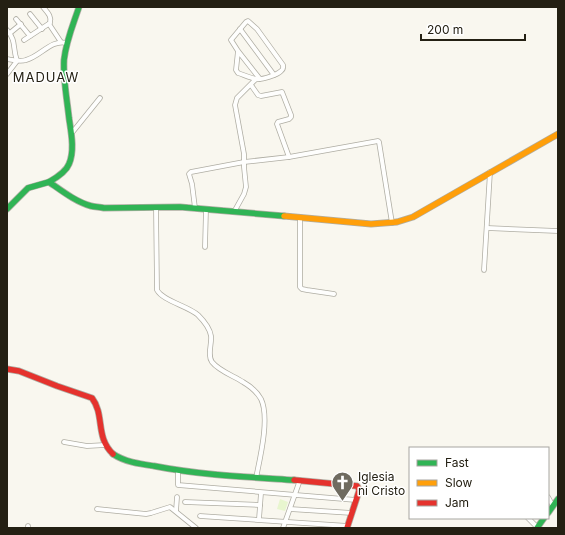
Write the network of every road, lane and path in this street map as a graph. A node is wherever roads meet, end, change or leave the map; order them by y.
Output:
1 (43, 7) edge
2 (79, 7) edge
3 (30, 14) dead end
4 (16, 19) dead end
5 (21, 24) junction
6 (49, 24) junction
7 (42, 29) junction
8 (240, 30) junction
9 (9, 31) edge
10 (30, 36) junction
11 (24, 40) dead end
12 (7, 41) edge
13 (14, 41) junction
14 (64, 43) junction
15 (238, 51) junction
16 (12, 60) edge
17 (7, 74) edge
18 (274, 75) junction
19 (258, 79) junction
20 (251, 85) junction
21 (100, 98) dead end
22 (71, 134) junction
23 (558, 134) edge
24 (289, 157) junction
25 (244, 162) junction
26 (490, 172) junction
27 (49, 182) junction
28 (156, 207) junction
29 (195, 208) junction
30 (7, 209) edge
31 (206, 209) junction
32 (234, 212) junction
33 (300, 218) junction
34 (392, 223) junction
35 (487, 228) junction
36 (558, 231) edge
37 (205, 247) dead end
38 (484, 270) dead end
39 (334, 294) dead end
40 (7, 369) edge
41 (64, 442) dead end
42 (105, 445) junction
43 (178, 472) junction
44 (256, 478) junction
45 (300, 480) junction
46 (261, 493) junction
47 (295, 495) junction
48 (177, 497) dead end
49 (549, 499) edge
50 (558, 499) edge
51 (356, 500) junction
52 (184, 502) dead end
53 (260, 506) junction
54 (553, 506) junction
55 (290, 508) junction
56 (96, 509) dead end
57 (176, 511) junction
58 (352, 512) junction
59 (549, 512) edge
60 (200, 516) dead end
61 (259, 519) junction
62 (529, 519) edge
63 (543, 519) edge
64 (286, 521) junction
65 (348, 527) edge
66 (196, 528) edge
67 (283, 528) edge
68 (537, 528) edge

1 - 6 street
2 - 14 street
3 - 7 street
4 - 5 street
5 - 9 street
5 - 10 street
6 - 7 street
6 - 14 street
7 - 10 street
8 - 15 street
8 - 18 street
8 - 18 street
9 - 13 street
10 - 11 street
12 - 13 street
13 - 16 street
14 - 16 street
14 - 22 street
15 - 19 street
15 - 19 street
16 - 17 street
18 - 19 street
19 - 20 street
20 - 24 street
20 - 25 street
21 - 22 street
22 - 27 street
23 - 26 street
24 - 25 street
24 - 34 street
25 - 29 street
25 - 32 street
26 - 34 street
26 - 35 street
27 - 28 street
27 - 30 street
28 - 29 street
28 - 44 street
29 - 31 street
31 - 32 street
31 - 37 street
32 - 33 street
33 - 34 street
33 - 39 street
35 - 36 street
35 - 38 street
40 - 42 street
41 - 42 street
42 - 43 street
43 - 44 street
43 - 46 street
44 - 45 street
45 - 47 street
45 - 51 street
46 - 47 street
46 - 53 street
47 - 51 street
47 - 55 street
48 - 57 street
49 - 54 street
50 - 54 street
51 - 58 street
52 - 53 street
53 - 61 street
54 - 59 street
55 - 58 street
55 - 64 street
56 - 57 street
57 - 66 street
58 - 65 street
60 - 61 street
61 - 64 street
62 - 68 street
63 - 68 street
64 - 65 street
64 - 67 street

